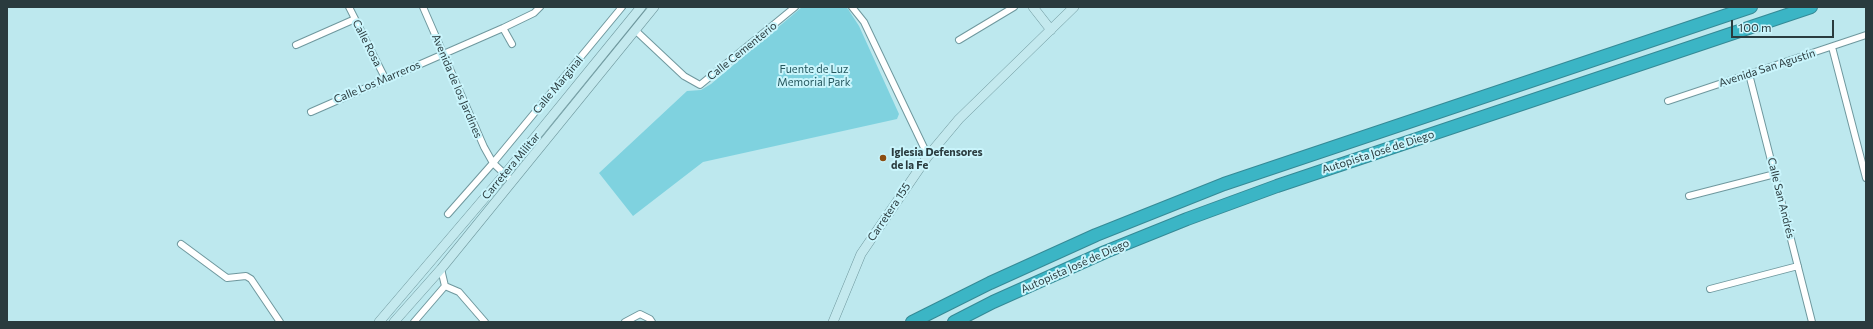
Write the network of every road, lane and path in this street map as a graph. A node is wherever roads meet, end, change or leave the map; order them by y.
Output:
1 (349, 7) edge
2 (423, 7) edge
3 (540, 7) edge
4 (622, 7) edge
5 (641, 7) edge
6 (654, 7) edge
7 (795, 7) edge
8 (852, 7) edge
9 (1014, 7) edge
10 (1033, 7) edge
11 (1074, 7) edge
12 (1751, 7) edge
13 (1811, 7) edge
14 (355, 20) junction
15 (503, 28) junction
16 (635, 30) junction
17 (1050, 30) junction
18 (1866, 35) edge
19 (959, 40) dead end
20 (512, 44) dead end
21 (296, 45) dead end
22 (1832, 47) junction
23 (444, 54) junction
24 (1749, 74) junction
25 (385, 78) junction
26 (1668, 101) dead end
27 (311, 112) dead end
28 (928, 156) junction
29 (493, 163) junction
30 (505, 174) junction
31 (1774, 174) junction
32 (1866, 178) edge
33 (512, 181) junction
34 (1689, 196) dead end
35 (448, 214) dead end
36 (181, 244) dead end
37 (1798, 266) junction
38 (441, 269) junction
39 (445, 286) junction
40 (1710, 289) dead end
41 (280, 322) edge
42 (379, 322) edge
43 (394, 322) edge
44 (414, 322) edge
45 (484, 322) edge
46 (625, 322) edge
47 (652, 322) edge
48 (833, 322) edge
49 (912, 322) edge
50 (954, 322) edge
51 (1812, 322) edge

1 - 14 street, Calle Rosa
2 - 23 street, Avenida de los Jardines
3 - 15 street, Calle Los Marreros
4 - 29 street, Calle Marginal
5 - 30 main road, Carretera Militar
6 - 16 main road, Carretera Militar
7 - 16 street, Calle Cementerio
8 - 28 street
9 - 19 street
10 - 17 main road
11 - 17 main road, Carretera 155
12 - 49 highway, Autopista José de Diego
13 - 50 highway, Autopista José de Diego
14 - 21 street
14 - 25 street, Calle Rosa
15 - 20 street
15 - 23 street, Calle Los Marreros
16 - 33 main road, Carretera Militar
17 - 28 main road, Carretera 155
18 - 22 street, Avenida San Agustín
22 - 24 street, Avenida San Agustín
22 - 32 street
23 - 25 street, Calle Los Marreros
23 - 29 street, Avenida de los Jardines
24 - 26 street, Avenida San Agustín
24 - 31 street, Calle San Andrés
25 - 27 street, Calle Los Marreros
28 - 48 main road, Carretera 155
29 - 30 street, Avenida de los Jardines
29 - 35 street, Calle Marginal
30 - 33 street, Avenida de los Jardines
30 - 42 main road, Carretera Militar
31 - 34 street
31 - 37 street, Calle San Andrés
33 - 38 main road, Carretera Militar
36 - 41 street
37 - 40 street
37 - 51 street, Calle San Andrés
38 - 39 street
38 - 43 main road, Carretera Militar
39 - 44 street
39 - 45 street
46 - 47 street

